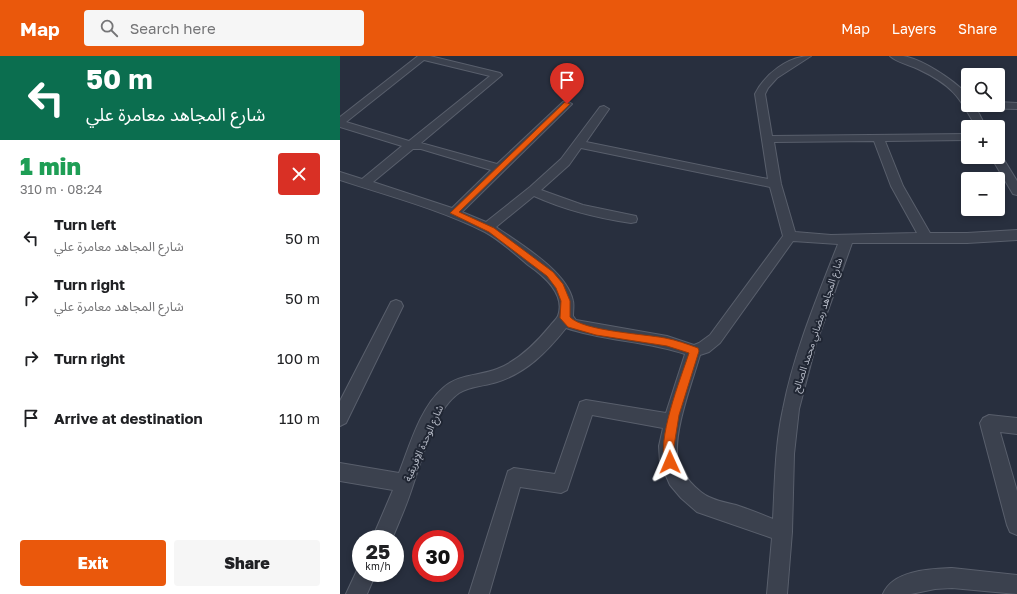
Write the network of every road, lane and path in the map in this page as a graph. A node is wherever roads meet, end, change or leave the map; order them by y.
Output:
1 (806, 56) edge
2 (894, 56) edge
3 (423, 57) edge
4 (961, 94) edge
5 (567, 104) dead end
6 (1005, 106) edge
7 (1017, 106) edge
8 (604, 109) dead end
9 (340, 123) edge
10 (961, 137) edge
11 (878, 138) junction
12 (768, 139) junction
13 (580, 144) junction
14 (411, 145) junction
15 (1001, 164) edge
16 (500, 169) junction
17 (340, 176) edge
18 (364, 184) junction
19 (775, 184) junction
20 (1016, 188) edge
21 (532, 191) junction
22 (454, 213) junction
23 (631, 218) dead end
24 (487, 228) junction
25 (1017, 235) edge
26 (790, 236) junction
27 (926, 238) junction
28 (847, 239) junction
29 (396, 306) dead end
30 (565, 318) junction
31 (694, 351) junction
32 (340, 418) edge
33 (673, 422) junction
34 (1017, 426) edge
35 (340, 472) edge
36 (405, 483) junction
37 (1017, 525) edge
38 (386, 530) edge
39 (782, 532) junction
40 (362, 582) edge
41 (1017, 585) edge
42 (356, 594) edge
43 (479, 594) edge
44 (777, 594) edge
45 (893, 594) edge

1 - 12 street
2 - 4 street
3 - 9 street
3 - 14 street
5 - 16 street
6 - 7 street
8 - 13 street
9 - 14 street
10 - 11 street
11 - 12 street
11 - 27 street
12 - 19 street
13 - 19 street
13 - 21 street
14 - 16 street
14 - 18 street
15 - 20 street
16 - 22 street
17 - 18 street
18 - 22 street
19 - 26 street
21 - 23 street
21 - 24 street
22 - 24 street
24 - 30 street
25 - 27 street
26 - 28 street
26 - 31 street
27 - 28 street
28 - 39 street, شارع المجاهد رمضاني محمد الصالح
29 - 32 street
30 - 31 street
30 - 36 street, شارع الوحدة الإفريقية
31 - 33 street
33 - 39 street
33 - 43 street
34 - 37 street
35 - 36 street
36 - 38 street, شارع الوحدة الإفريقية
39 - 44 street, شارع المجاهد رمضاني محمد الصالح
40 - 42 street
41 - 45 street

